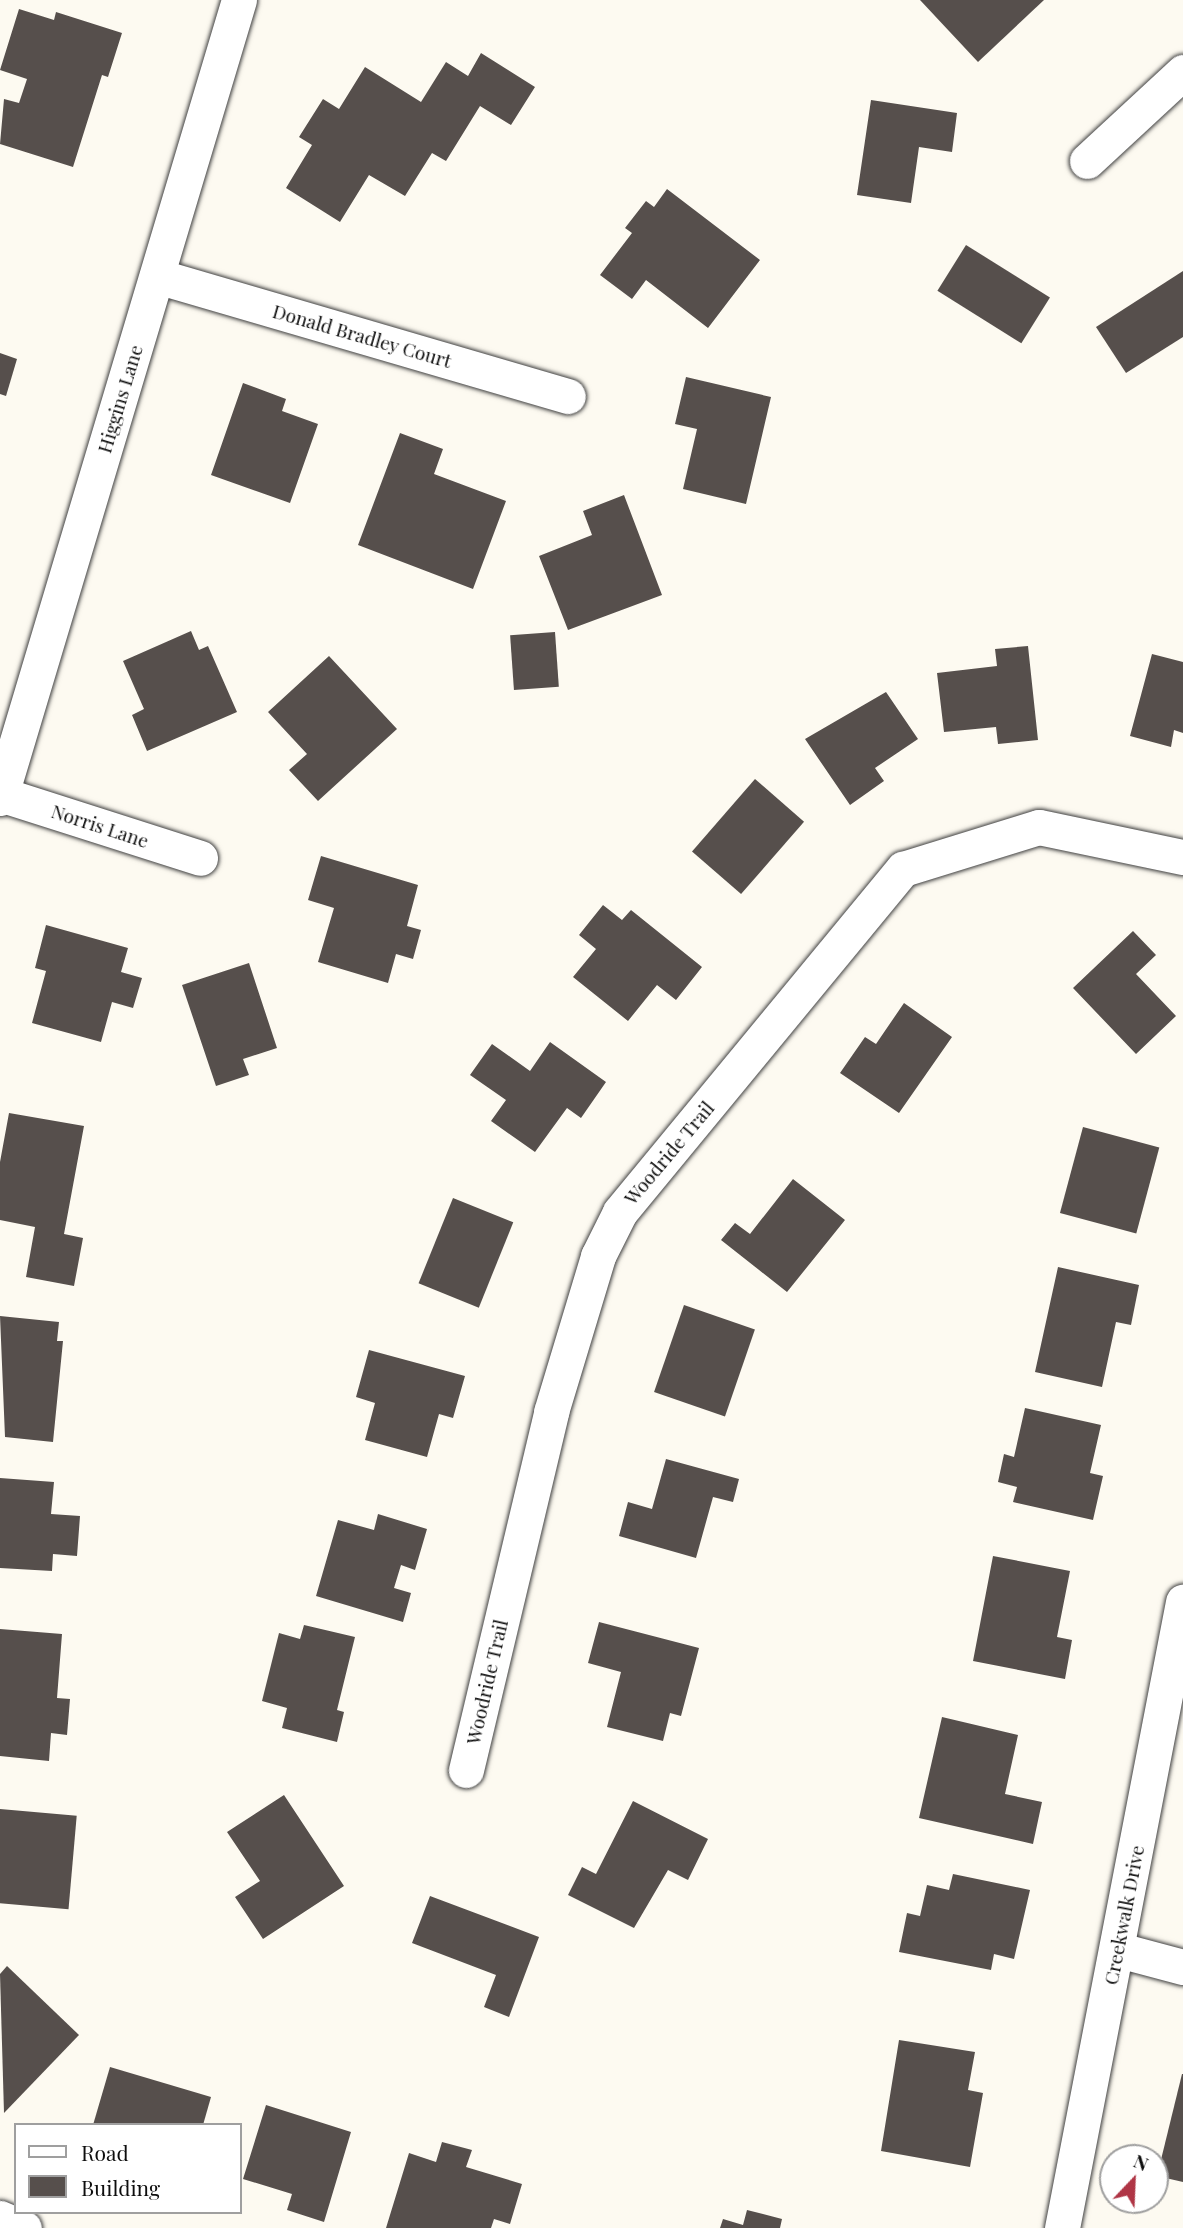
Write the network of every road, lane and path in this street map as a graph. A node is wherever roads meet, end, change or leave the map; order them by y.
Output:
1 (239, 0) edge
2 (1183, 72) edge
3 (1087, 161) dead end
4 (157, 276) junction
5 (568, 396) dead end
6 (0, 796) edge
7 (1183, 857) edge
8 (200, 858) dead end
9 (1183, 1602) edge
10 (466, 1770) dead end
11 (1118, 1950) junction
12 (1183, 1967) edge
13 (0, 2218) edge
14 (24, 2228) edge
15 (1062, 2228) edge

1 - 4 street, Higgins Lane
2 - 3 street
4 - 5 street, Donald Bradley Court
4 - 6 street, Higgins Lane
6 - 8 street, Norris Lane
7 - 10 street, Woodride Trail
9 - 11 street, Creekwalk Drive
11 - 12 street
11 - 15 street, Creekwalk Drive
13 - 14 street

